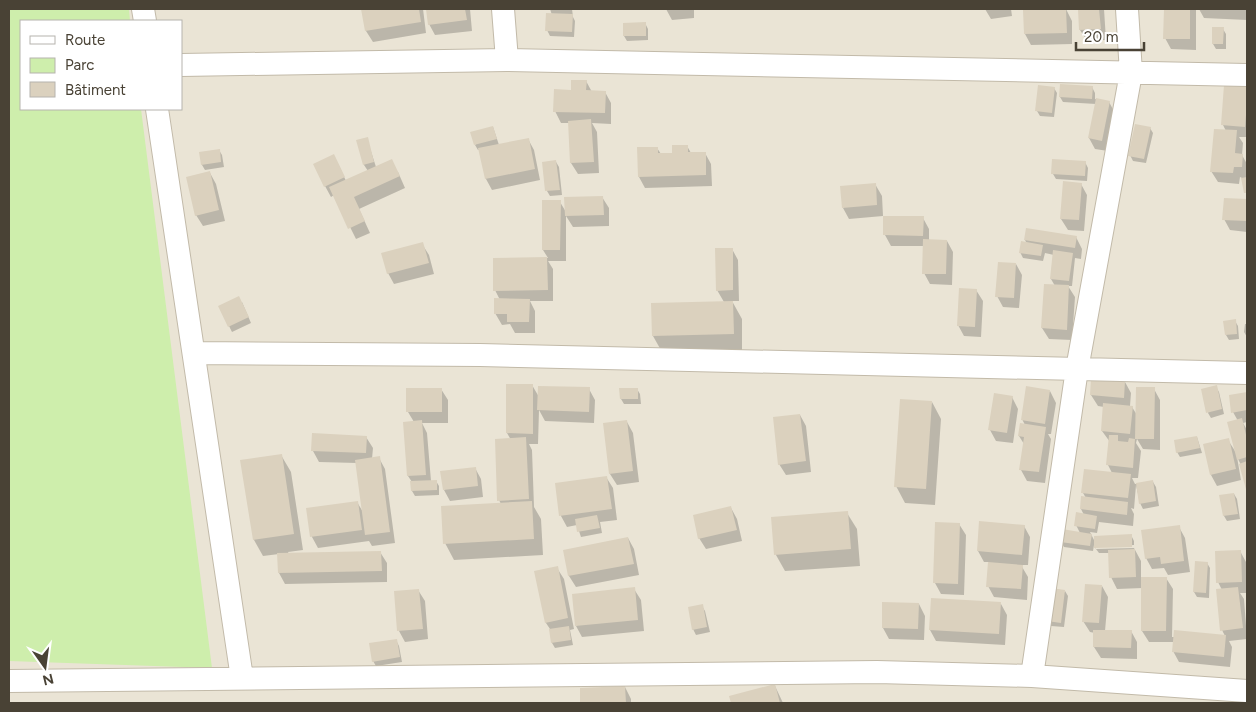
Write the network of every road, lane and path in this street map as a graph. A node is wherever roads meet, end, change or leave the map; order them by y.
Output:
1 (503, 9) edge
2 (1127, 9) edge
3 (507, 60) junction
4 (182, 65) edge
5 (1131, 73) junction
6 (1247, 75) edge
7 (157, 110) edge
8 (194, 353) junction
9 (1077, 370) junction
10 (1247, 373) edge
11 (1032, 676) junction
12 (242, 678) junction
13 (9, 681) edge
14 (1247, 691) edge

1 - 3 street
2 - 5 street
3 - 4 street
3 - 5 street
5 - 6 street
5 - 9 street
7 - 8 street
8 - 9 street
8 - 12 street
9 - 10 street
9 - 11 street
11 - 12 street
11 - 14 street
12 - 13 street

